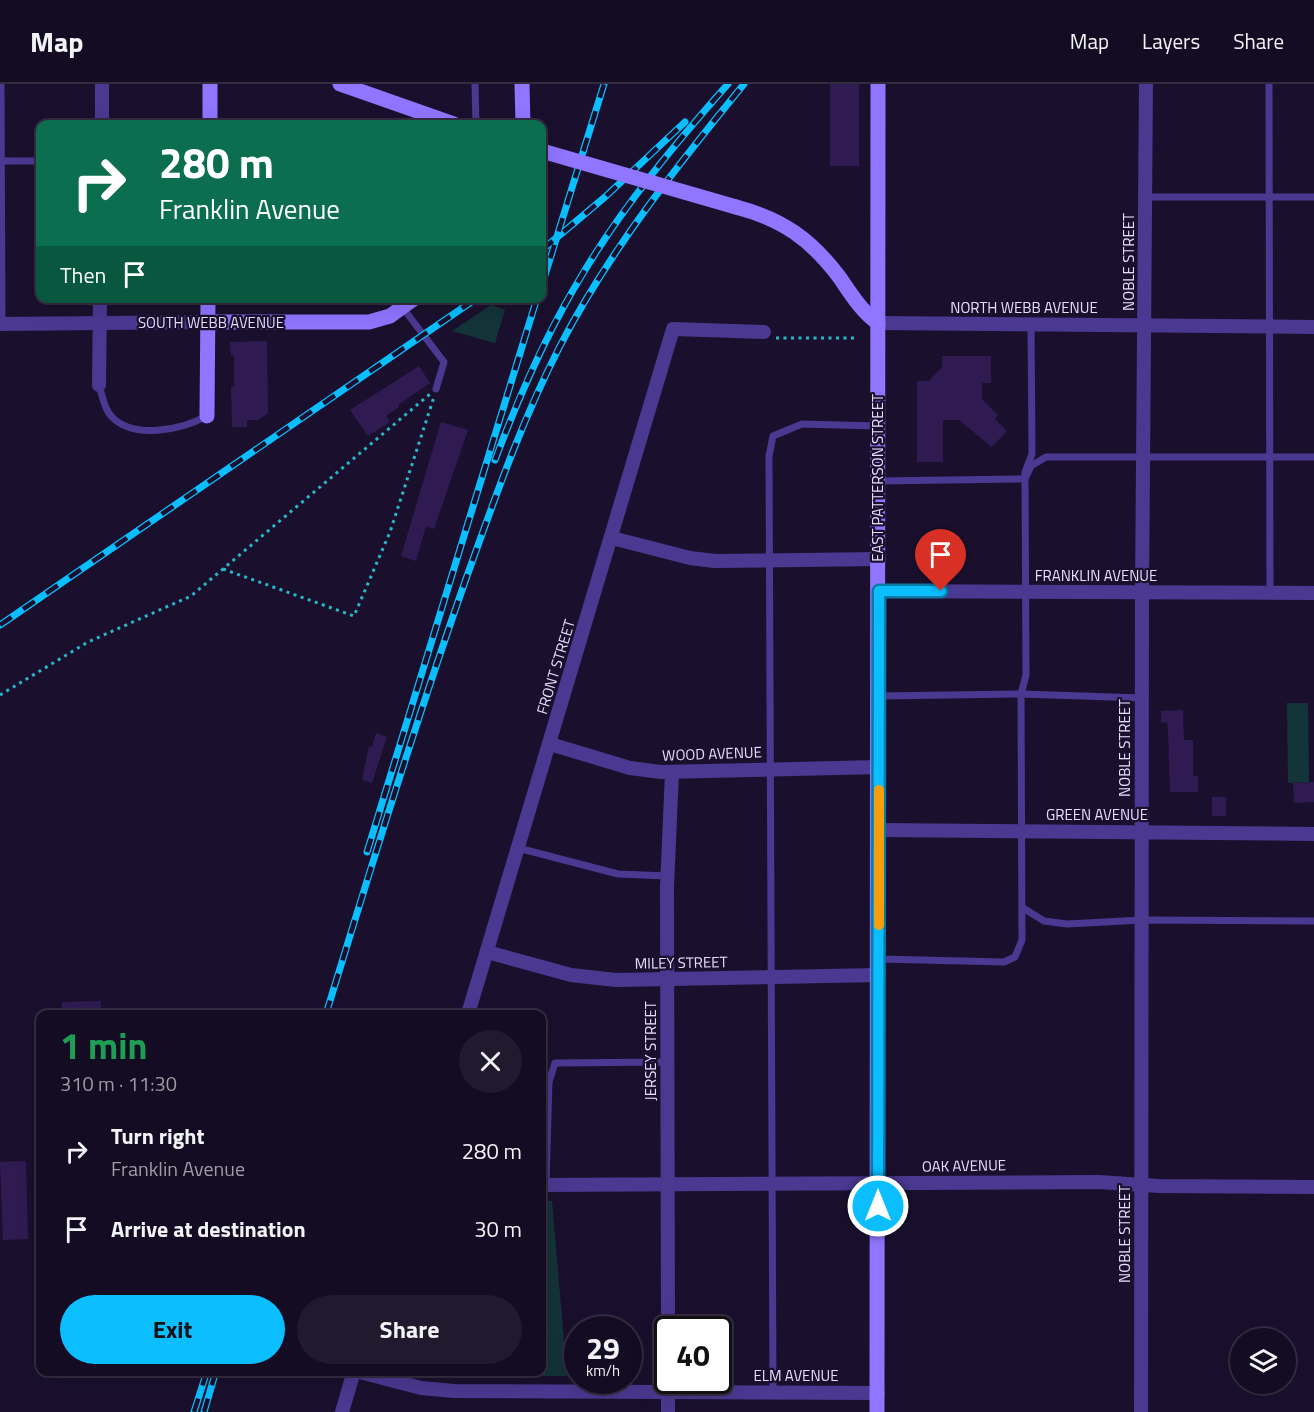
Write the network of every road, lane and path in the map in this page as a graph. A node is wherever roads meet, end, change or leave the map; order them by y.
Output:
1 (1, 84) edge
2 (102, 84) edge
3 (210, 84) edge
4 (340, 84) edge
5 (475, 84) edge
6 (522, 84) edge
7 (878, 84) edge
8 (1146, 84) edge
9 (1269, 84) edge
10 (102, 120) edge
11 (210, 120) edge
12 (441, 120) edge
13 (476, 120) edge
14 (523, 120) edge
15 (546, 152) edge
16 (1, 161) edge
17 (36, 161) edge
18 (1146, 197) junction
19 (1268, 197) junction
20 (1314, 197) edge
21 (100, 303) edge
22 (208, 303) edge
23 (409, 303) edge
24 (208, 322) junction
25 (100, 323) junction
26 (878, 323) junction
27 (1, 324) edge
28 (1031, 324) junction
29 (1145, 325) junction
30 (1270, 326) junction
31 (1314, 327) edge
32 (764, 332) joint
33 (856, 338) dead end
34 (99, 385) joint
35 (436, 389) junction
36 (207, 416) joint
37 (878, 426) junction
38 (1270, 456) junction
39 (1314, 457) edge
40 (1143, 458) junction
41 (1025, 478) junction
42 (878, 481) junction
43 (612, 538) junction
44 (879, 559) junction
45 (771, 560) junction
46 (223, 569) junction
47 (879, 591) junction
48 (1024, 592) junction
49 (1142, 593) junction
50 (1270, 593) junction
51 (1314, 593) edge
52 (1021, 694) junction
53 (0, 695) edge
54 (879, 696) junction
55 (1142, 698) junction
56 (550, 744) junction
57 (879, 767) junction
58 (771, 768) junction
59 (672, 772) junction
60 (879, 830) junction
61 (1023, 831) junction
62 (1142, 832) junction
63 (1314, 834) edge
64 (518, 848) junction
65 (667, 876) junction
66 (1023, 908) junction
67 (1142, 920) junction
68 (1314, 921) edge
69 (487, 952) junction
70 (879, 959) junction
71 (879, 975) junction
72 (773, 978) junction
73 (667, 980) junction
74 (469, 1010) edge
75 (667, 1062) junction
76 (546, 1079) edge
77 (879, 1183) junction
78 (1142, 1184) junction
79 (546, 1185) edge
80 (772, 1185) junction
81 (668, 1186) junction
82 (1314, 1186) edge
83 (668, 1316) edge
84 (353, 1376) edge
85 (374, 1376) edge
86 (654, 1386) edge
87 (732, 1390) edge
88 (772, 1393) junction
89 (878, 1393) junction
90 (668, 1394) edge
91 (342, 1412) edge
92 (668, 1412) edge
93 (878, 1412) edge
94 (1141, 1412) edge

1 - 16 lane
2 - 10 street
3 - 11 street
4 - 12 street
5 - 13 lane
6 - 14 street
7 - 26 street, EAST PATTERSON STREET
8 - 18 street, NOBLE STREET
9 - 19 lane
15 - 26 street, bridge
16 - 17 lane
16 - 27 lane
18 - 19 lane
18 - 29 street, NOBLE STREET
19 - 20 lane
19 - 30 lane
21 - 25 street
22 - 24 street
23 - 24 street, SOUTH WEBB AVENUE
23 - 35 lane
24 - 25 street, SOUTH WEBB AVENUE
24 - 36 street
25 - 27 street, SOUTH WEBB AVENUE
25 - 34 street
26 - 28 street, NORTH WEBB AVENUE
26 - 37 street, EAST PATTERSON STREET
28 - 29 street, NORTH WEBB AVENUE
28 - 41 lane
29 - 30 street, NORTH WEBB AVENUE
29 - 40 street, NOBLE STREET
30 - 31 street, NORTH WEBB AVENUE
30 - 38 lane
32 - 33 path
32 - 43 street, FRONT STREET
34 - 36 lane
35 - 46 path
35 - 46 path
37 - 42 street, EAST PATTERSON STREET
37 - 45 lane
38 - 39 lane
38 - 40 lane
38 - 50 lane
40 - 41 lane
40 - 49 street, NOBLE STREET
41 - 42 lane
41 - 48 lane
42 - 44 street, EAST PATTERSON STREET
43 - 45 street
43 - 56 street, FRONT STREET
44 - 45 street
44 - 47 street, EAST PATTERSON STREET
45 - 58 lane
46 - 53 path
47 - 48 street, FRANKLIN AVENUE
47 - 54 street, EAST PATTERSON STREET
48 - 49 street, FRANKLIN AVENUE
48 - 52 lane
49 - 50 street, FRANKLIN AVENUE
49 - 55 street, NOBLE STREET
50 - 51 street, FRANKLIN AVENUE
52 - 54 lane
52 - 55 lane
52 - 61 lane
54 - 57 street, EAST PATTERSON STREET
55 - 62 street, NOBLE STREET
56 - 59 street, WOOD AVENUE
56 - 64 street, FRONT STREET
57 - 58 street, WOOD AVENUE
57 - 60 street, EAST PATTERSON STREET
58 - 59 street, WOOD AVENUE
58 - 72 lane
59 - 65 street, JERSEY STREET
60 - 61 street, GREEN AVENUE
60 - 70 street, EAST PATTERSON STREET
61 - 62 street, GREEN AVENUE
61 - 66 lane
62 - 63 street, GREEN AVENUE
62 - 67 street, NOBLE STREET
64 - 65 lane
64 - 69 street, FRONT STREET
65 - 73 street, JERSEY STREET
66 - 67 lane
66 - 70 lane
67 - 68 lane
67 - 78 street, NOBLE STREET
69 - 73 street, MILEY STREET
69 - 74 street, FRONT STREET
70 - 71 street, EAST PATTERSON STREET
71 - 72 street, MILEY STREET
71 - 77 street, EAST PATTERSON STREET
72 - 73 street, MILEY STREET
72 - 80 lane
73 - 75 street, JERSEY STREET
75 - 76 lane
75 - 81 street, JERSEY STREET
77 - 78 street, OAK AVENUE
77 - 80 street, OAK AVENUE
77 - 89 street, EAST PATTERSON STREET
78 - 82 street, OAK AVENUE
78 - 94 street, NOBLE STREET
79 - 81 street, OAK AVENUE
80 - 81 street, OAK AVENUE
80 - 88 lane
81 - 83 street, JERSEY STREET
84 - 91 street
85 - 86 street, ELM AVENUE
87 - 88 street, ELM AVENUE
88 - 89 street, ELM AVENUE
89 - 93 street, EAST PATTERSON STREET
90 - 92 street

